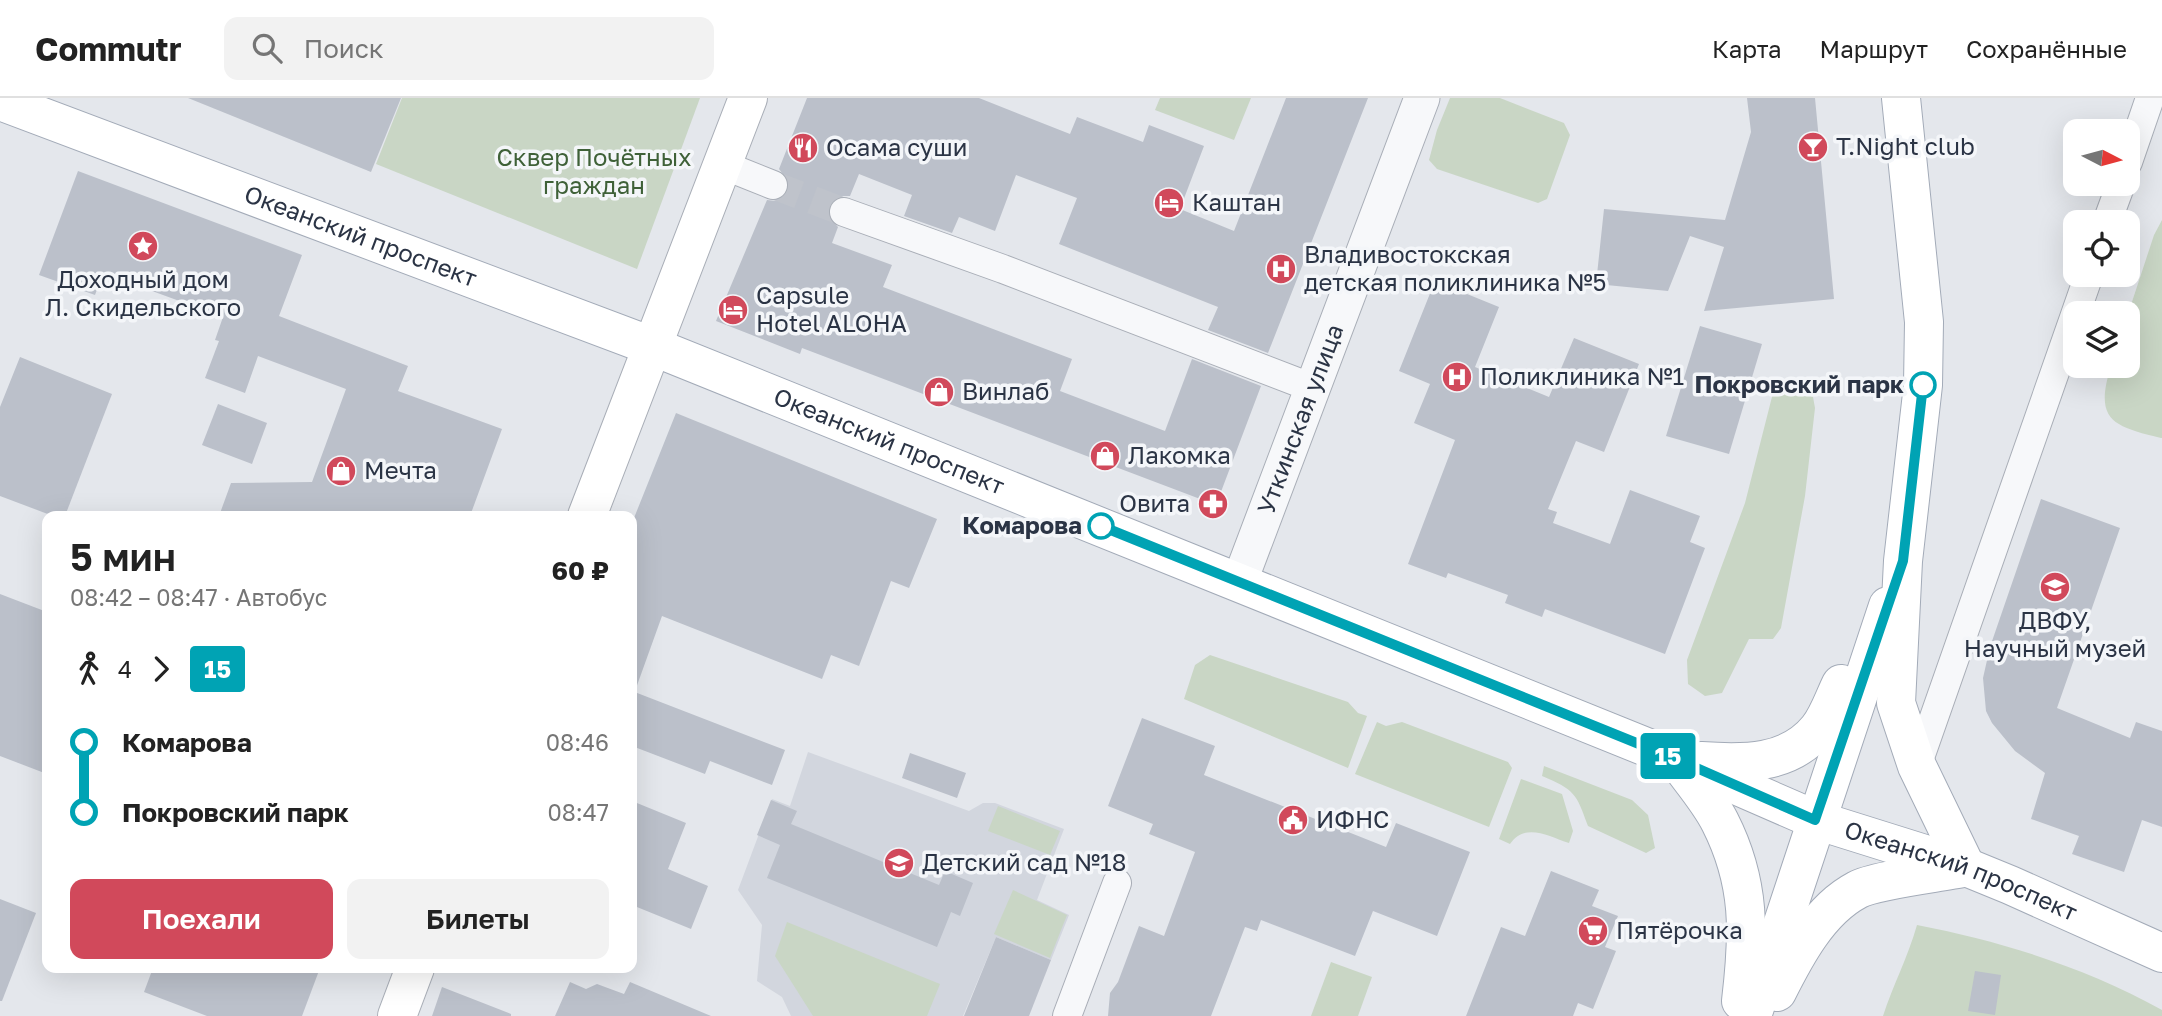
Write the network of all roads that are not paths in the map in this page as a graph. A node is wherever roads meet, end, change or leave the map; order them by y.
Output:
1 (748, 98) edge
2 (1422, 98) edge
3 (1901, 98) edge
4 (2150, 98) edge
5 (0, 101) edge
6 (51, 108) edge
7 (2140, 127) edge
8 (723, 165) junction
9 (773, 185) tunnel mouth
10 (844, 212) tunnel mouth
11 (2085, 287) edge
12 (653, 348) junction
13 (1313, 388) junction
14 (589, 511) edge
15 (1903, 561) junction
16 (1239, 583) junction
17 (1676, 759) junction
18 (1917, 766) junction
19 (1815, 820) junction
20 (1966, 867) junction
21 (1117, 883) dead end
22 (2162, 953) edge
23 (413, 973) edge
24 (397, 1016) edge
25 (1067, 1016) edge
26 (1739, 1016) edge
27 (1752, 1016) edge
28 (1764, 1016) edge

1 - 8 main road
2 - 13 street, Уткинская улица
3 - 15 main road
4 - 7 street
5 - 6 main road, Океанский проспект
6 - 12 main road, Океанский проспект
8 - 9 street
8 - 12 main road
10 - 13 street
11 - 18 street
12 - 14 main road
12 - 16 main road, Океанский проспект
13 - 16 street, Уткинская улица
15 - 17 main road
15 - 18 main road
15 - 19 main road
16 - 17 main road, Океанский проспект
17 - 19 main road, Океанский проспект
17 - 26 main road
18 - 20 main road
19 - 20 main road, Океанский проспект
19 - 27 main road
20 - 22 main road, Океанский проспект
20 - 28 main road
21 - 25 street
23 - 24 main road

